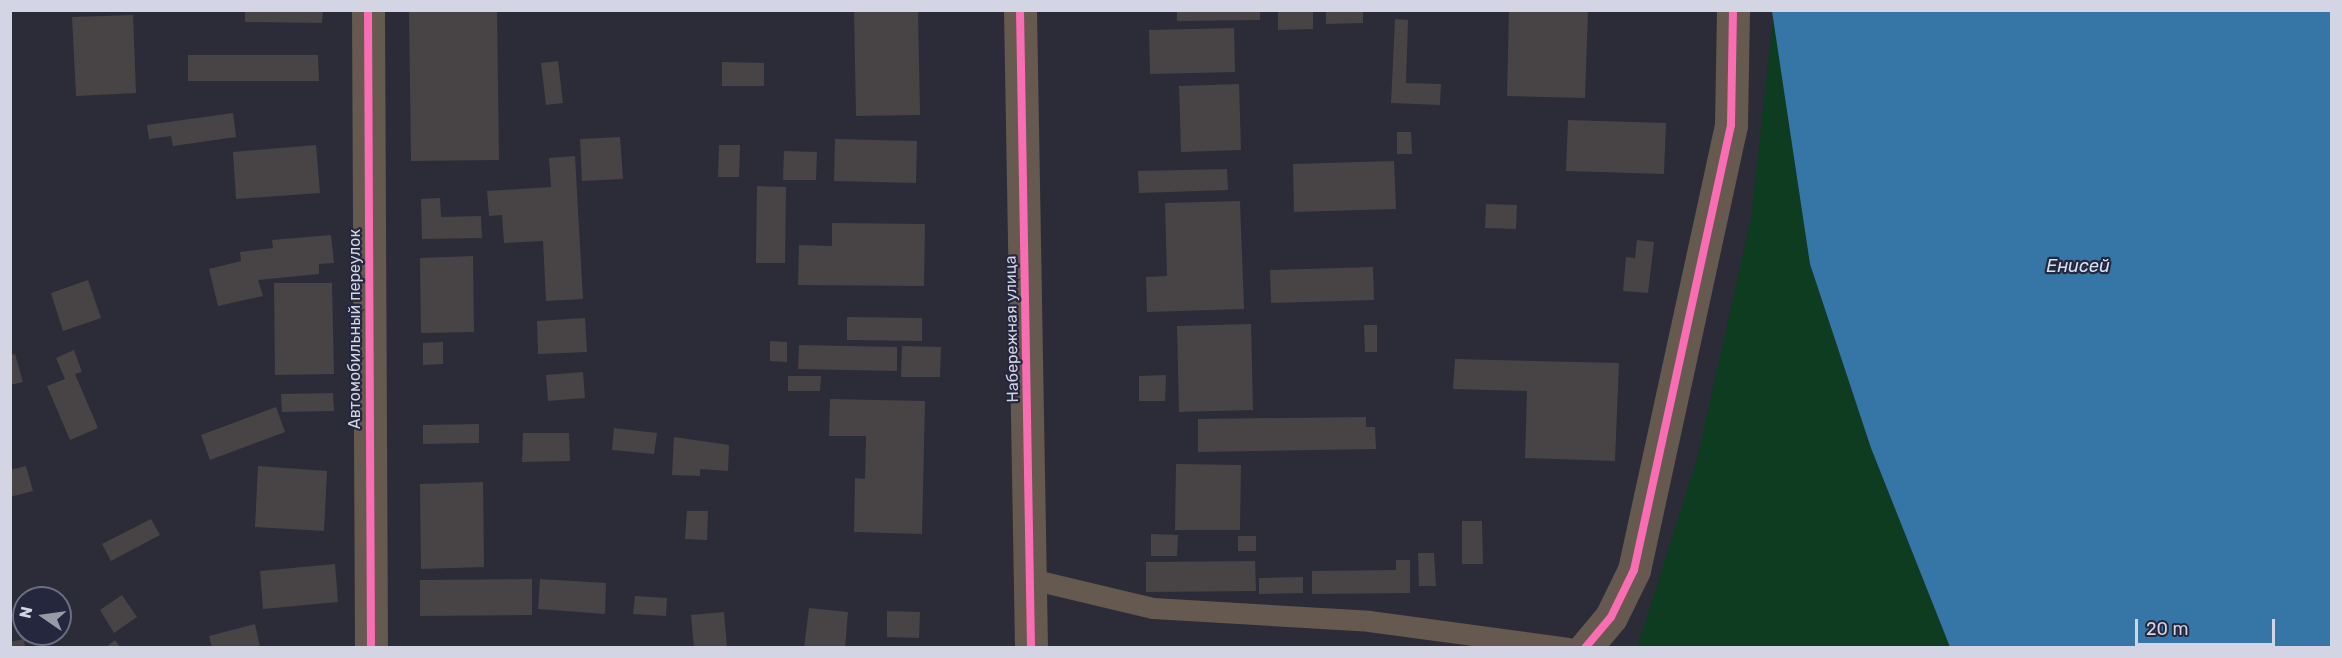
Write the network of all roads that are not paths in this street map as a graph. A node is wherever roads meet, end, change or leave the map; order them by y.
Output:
1 (368, 10) edge
2 (1020, 10) edge
3 (1733, 10) edge
4 (1031, 579) junction
5 (372, 648) edge
6 (1031, 648) edge
7 (1568, 648) edge
8 (1585, 648) edge

1 - 5 street, Автомобильный переулок
2 - 4 street, Набережная улица
3 - 8 street
4 - 6 street, Набережная улица
4 - 7 lane

